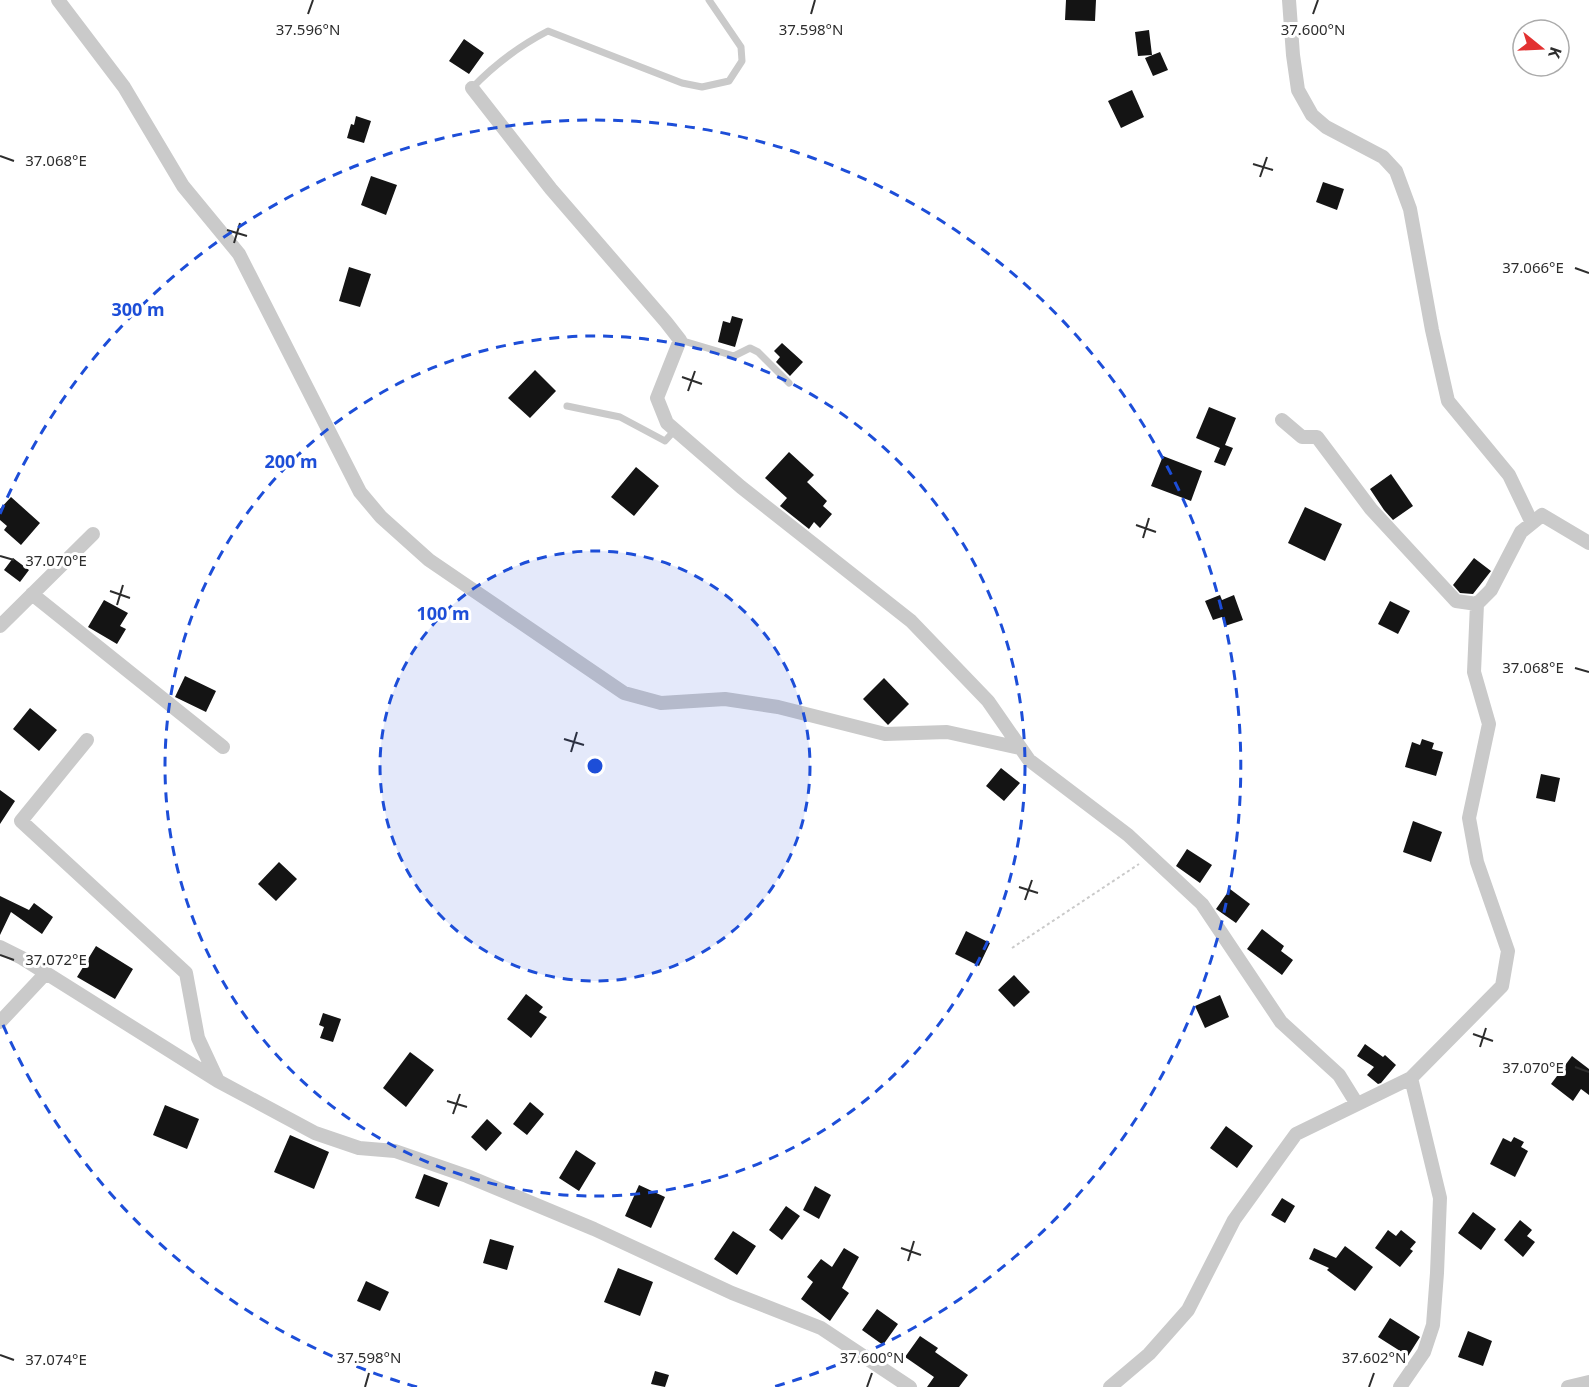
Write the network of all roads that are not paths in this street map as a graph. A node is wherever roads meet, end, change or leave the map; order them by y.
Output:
1 (58, 0) edge
2 (709, 0) edge
3 (1289, 0) edge
4 (472, 88) joint
5 (680, 340) junction
6 (789, 383) dead end
7 (567, 405) dead end
8 (1282, 420) dead end
9 (675, 430) junction
10 (1532, 523) junction
11 (93, 534) dead end
12 (1589, 543) edge
13 (32, 594) junction
14 (1477, 604) junction
15 (0, 626) edge
16 (87, 740) dead end
17 (223, 747) dead end
18 (1020, 747) junction
19 (0, 947) edge
20 (46, 973) junction
21 (0, 1022) edge
22 (1411, 1078) junction
23 (218, 1081) junction
24 (1357, 1104) junction
25 (1589, 1382) edge
26 (909, 1387) edge
27 (1110, 1387) edge
28 (1400, 1387) edge
29 (1568, 1387) edge

1 - 18 street
2 - 4 lane
3 - 10 street
4 - 5 street
5 - 6 lane
5 - 9 street
7 - 9 lane
8 - 14 street
9 - 18 street
10 - 12 street
10 - 14 street
11 - 13 street
13 - 15 street
13 - 17 street
14 - 22 street
16 - 23 street
18 - 24 street
19 - 20 street
20 - 21 street
20 - 23 street
22 - 24 street
22 - 28 street
23 - 26 street
24 - 27 street
25 - 29 street

